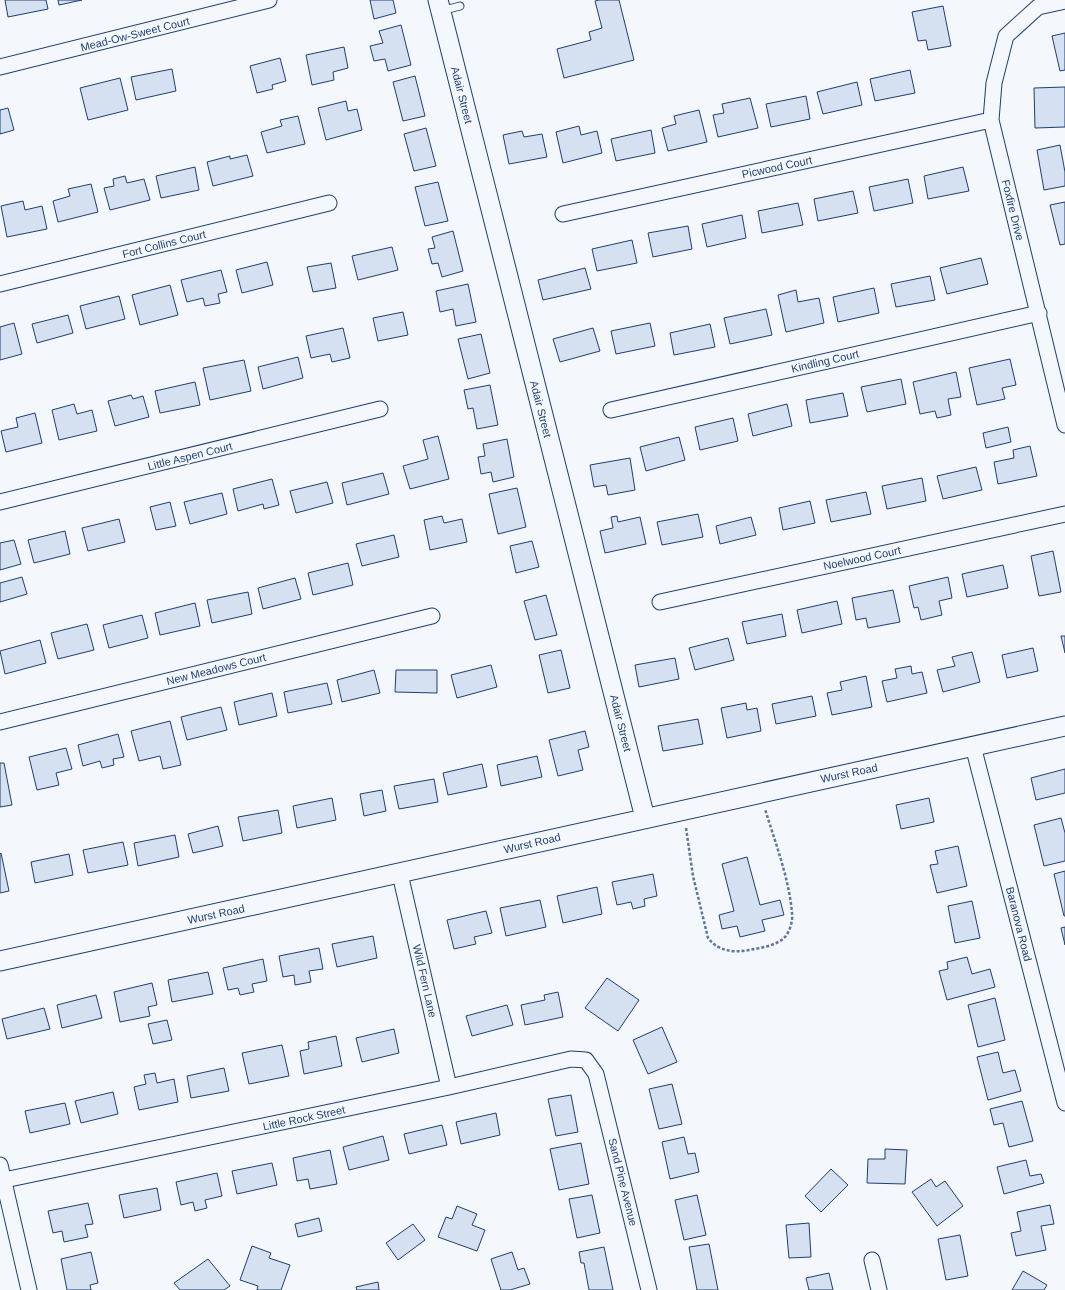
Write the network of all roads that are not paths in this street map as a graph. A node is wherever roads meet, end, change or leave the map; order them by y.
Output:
1 (269, 0) edge
2 (1065, 1) edge
3 (439, 5) edge
4 (460, 6) dead end
5 (0, 67) edge
6 (991, 120) junction
7 (329, 203) dead end
8 (563, 214) dead end
9 (0, 284) edge
10 (1039, 313) junction
11 (380, 409) dead end
12 (612, 410) dead end
13 (1065, 425) edge
14 (0, 502) edge
15 (1065, 514) edge
16 (660, 602) dead end
17 (432, 616) dead end
18 (0, 722) edge
19 (1065, 726) edge
20 (973, 746) junction
21 (645, 818) junction
22 (400, 874) junction
23 (0, 961) edge
24 (596, 1074) joint
25 (449, 1087) junction
26 (1065, 1103) edge
27 (0, 1165) edge
28 (2, 1181) edge
29 (872, 1260) dead end
30 (29, 1290) edge
31 (649, 1290) edge
32 (879, 1290) edge

1 - 5 street, Mead-Ow-Sweet Court
2 - 6 street, Foxfire Drive
3 - 4 lane
3 - 21 street, Adair Street
6 - 8 street, Picwood Court
6 - 10 street, Foxfire Drive
7 - 9 street, Fort Collins Court
10 - 12 street, Kindling Court
10 - 13 street, Foxfire Drive
11 - 14 street, Little Aspen Court
15 - 16 street, Noelwood Court
17 - 18 street, New Meadows Court
19 - 20 street, Wurst Road
20 - 21 street, Wurst Road
20 - 26 street, Baranova Road
21 - 22 street, Wurst Road
22 - 23 street, Wurst Road
22 - 25 street, Wild Fern Lane
24 - 25 street, Little Rock Street
24 - 31 street, Sand Pine Avenue
25 - 28 street, Little Rock Street
27 - 28 street
28 - 30 street
29 - 32 street

